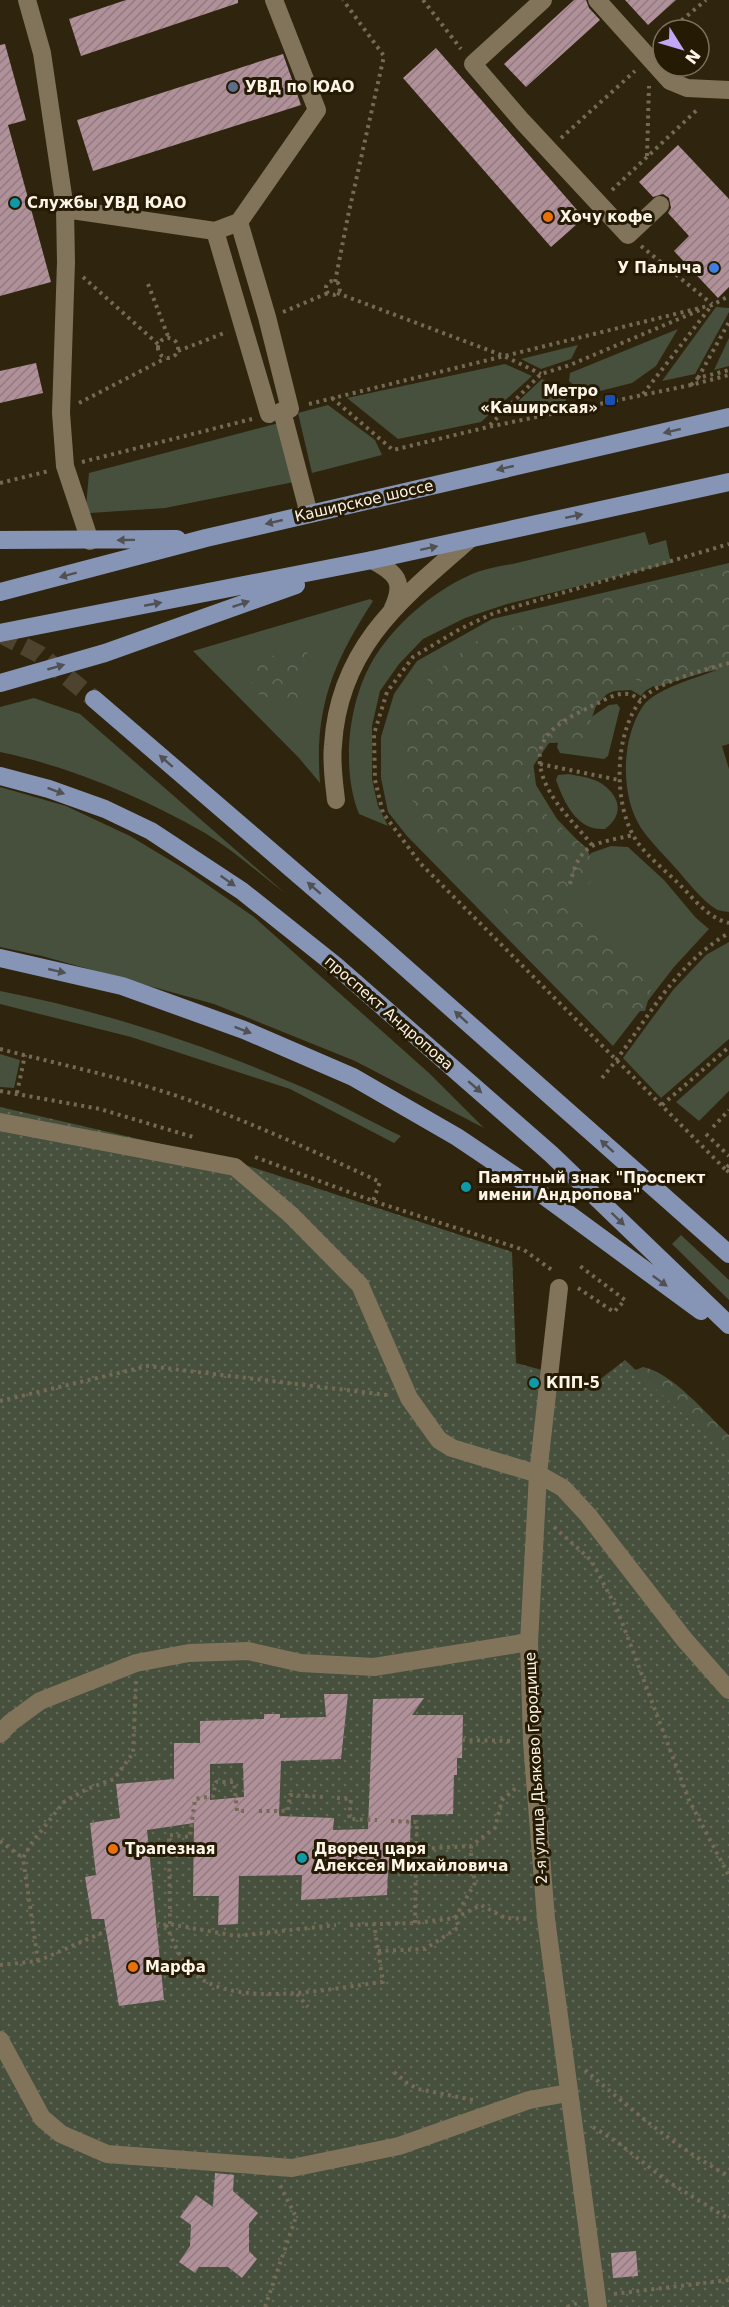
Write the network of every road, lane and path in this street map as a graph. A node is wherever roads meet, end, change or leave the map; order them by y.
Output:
1 (27, 0) edge
2 (274, 0) edge
3 (343, 0) edge
4 (423, 0) edge
5 (543, 0) edge
6 (597, 0) edge
7 (706, 0) edge
8 (684, 18) edge
9 (649, 58) junction
10 (473, 64) junction
11 (724, 90) edge
12 (549, 150) junction
13 (647, 157) junction
14 (598, 203) junction
15 (660, 205) dead end
16 (65, 209) junction
17 (239, 222) junction
18 (215, 231) junction
19 (628, 235) junction
20 (66, 262) junction
21 (335, 282) junction
22 (148, 285) dead end
23 (328, 293) junction
24 (337, 293) junction
25 (729, 296) edge
26 (712, 305) junction
27 (279, 314) dead end
28 (729, 322) edge
29 (169, 339) junction
30 (159, 345) junction
31 (504, 356) junction
32 (166, 358) junction
33 (729, 373) edge
34 (541, 374) junction
35 (698, 378) junction
36 (691, 385) junction
37 (643, 395) junction
38 (332, 398) junction
39 (281, 411) junction
40 (61, 413) junction
41 (729, 417) edge
42 (488, 427) junction
43 (65, 466) junction
44 (729, 482) edge
45 (0, 483) edge
46 (309, 514) junction
47 (206, 538) junction
48 (470, 539) junction
49 (0, 540) edge
50 (90, 541) junction
51 (729, 544) edge
52 (368, 561) junction
53 (0, 592) edge
54 (392, 610) junction
55 (0, 633) edge
56 (729, 663) edge
57 (0, 682) edge
58 (94, 699) tunnel mouth
59 (641, 700) junction
60 (540, 764) junction
61 (0, 776) edge
62 (618, 780) junction
63 (336, 800) dead end
64 (633, 835) junction
65 (592, 845) junction
66 (570, 884) dead end
67 (729, 923) edge
68 (729, 933) edge
69 (0, 958) edge
70 (729, 1047) edge
71 (0, 1049) edge
72 (25, 1055) junction
73 (617, 1059) junction
74 (602, 1078) dead end
75 (0, 1091) edge
76 (17, 1093) junction
77 (662, 1105) junction
78 (729, 1110) edge
79 (0, 1122) edge
80 (713, 1127) dead end
81 (706, 1134) dead end
82 (201, 1140) dead end
83 (245, 1154) dead end
84 (729, 1156) edge
85 (728, 1169) edge
86 (373, 1201) junction
87 (729, 1254) edge
88 (580, 1266) dead end
89 (563, 1282) junction
90 (729, 1325) edge
91 (729, 1332) edge
92 (409, 1398) junction
93 (0, 1401) edge
94 (538, 1474) junction
95 (536, 1512) junction
96 (529, 1642) junction
97 (136, 1664) junction
98 (729, 1690) edge
99 (0, 1734) edge
100 (462, 1740) dead end
101 (532, 1749) junction
102 (323, 1797) dead end
103 (337, 1798) dead end
104 (244, 1811) dead end
105 (259, 1811) dead end
106 (377, 1820) dead end
107 (391, 1821) dead end
108 (0, 1841) edge
109 (471, 1846) junction
110 (416, 1849) junction
111 (23, 1858) junction
112 (729, 1876) edge
113 (455, 1918) junction
114 (546, 1919) junction
115 (415, 1923) junction
116 (374, 1924) junction
117 (168, 1925) junction
118 (336, 1925) dead end
119 (350, 1925) dead end
120 (156, 1926) dead end
121 (106, 1931) dead end
122 (378, 1951) junction
123 (38, 1961) junction
124 (0, 1965) edge
125 (297, 1994) junction
126 (308, 2007) dead end
127 (0, 2040) edge
128 (563, 2051) junction
129 (394, 2072) dead end
130 (568, 2093) junction
131 (486, 2115) junction
132 (572, 2115) junction
133 (271, 2166) junction
134 (729, 2176) edge
135 (729, 2219) edge
136 (729, 2280) edge
137 (598, 2302) edge
138 (265, 2307) edge

1 - 16 lane
2 - 17 lane
3 - 21 path
4 - 10 path
5 - 10 lane
6 - 9 lane
7 - 8 path
9 - 11 lane
9 - 12 path
9 - 13 path
10 - 12 lane
11 - 13 path
12 - 14 lane
13 - 14 path
14 - 19 lane
15 - 19 lane
16 - 18 lane
16 - 20 lane
17 - 18 lane
17 - 39 lane
18 - 39 lane
19 - 26 path
20 - 30 path
20 - 40 lane
21 - 23 path
21 - 24 path
22 - 29 path
23 - 24 path
23 - 27 path
24 - 31 path
25 - 26 path
26 - 31 path
26 - 34 path
26 - 37 path
28 - 35 path
29 - 30 path
29 - 32 path
30 - 32 path
31 - 34 path
31 - 38 path
32 - 40 path
33 - 35 path
33 - 36 path
34 - 42 path
35 - 36 path
36 - 37 path
37 - 42 path
38 - 39 path
38 - 42 path
39 - 43 path
39 - 46 lane
40 - 43 lane
41 -> 46 main road, Каширское шоссе
43 - 45 path
43 - 50 lane
48 -> 44 main road
46 -> 47 main road, Каширское шоссе
47 -> 50 main road
47 -> 53 main road, Каширское шоссе
52 -> 48 main road
48 - 54 lane
49 - 50 main road
51 - 73 path
52 - 54 lane
55 -> 52 main road
57 -> 52 main road
54 - 63 lane
56 - 59 path
87 -> 58 main road
59 - 60 path
59 - 62 path
60 - 62 path
60 - 65 path
61 -> 90 main road, проспект Андропова
62 - 64 path
64 - 65 path
64 - 67 path
65 - 66 path
68 - 73 path
69 -> 91 main road
70 - 77 path
71 - 72 path
72 - 76 path
72 - 86 path
73 - 74 path
73 - 77 path
75 - 76 path
76 - 82 path
77 - 85 path
78 - 80 path
79 - 92 lane
81 - 84 path
83 - 86 path
86 - 89 path
88 - 89 path
89 - 94 lane, 2-я улица Дьяково Городище
92 - 93 path
92 - 94 lane
94 - 95 lane, 2-я улица Дьяково Городище
94 - 98 lane
95 - 96 lane, 2-я улица Дьяково Городище
95 - 112 path
96 - 97 lane
96 - 101 lane, 2-я улица Дьяково Городище
97 - 99 lane
97 - 111 path
100 - 101 path
101 - 109 path
101 - 114 lane, 2-я улица Дьяково Городище
102 - 105 path
103 - 106 path
104 - 117 path
107 - 110 path
108 - 111 path
109 - 110 path
109 - 113 path
110 - 115 path
111 - 123 path
113 - 114 path
113 - 115 path
113 - 122 path
114 - 128 lane, 2-я улица Дьяково Городище
115 - 116 path
116 - 119 path
116 - 122 path
117 - 118 path
117 - 120 path
117 - 125 path
121 - 123 path
122 - 125 path
123 - 124 path
125 - 126 path
127 - 133 lane
128 - 130 lane, 2-я улица Дьяково Городище
128 - 134 path
129 - 131 path
130 - 131 lane
130 - 132 lane, 2-я улица Дьяково Городище
131 - 133 lane
132 - 135 path
132 - 137 lane, 2-я улица Дьяково Городище
133 - 138 path
136 - 137 path

